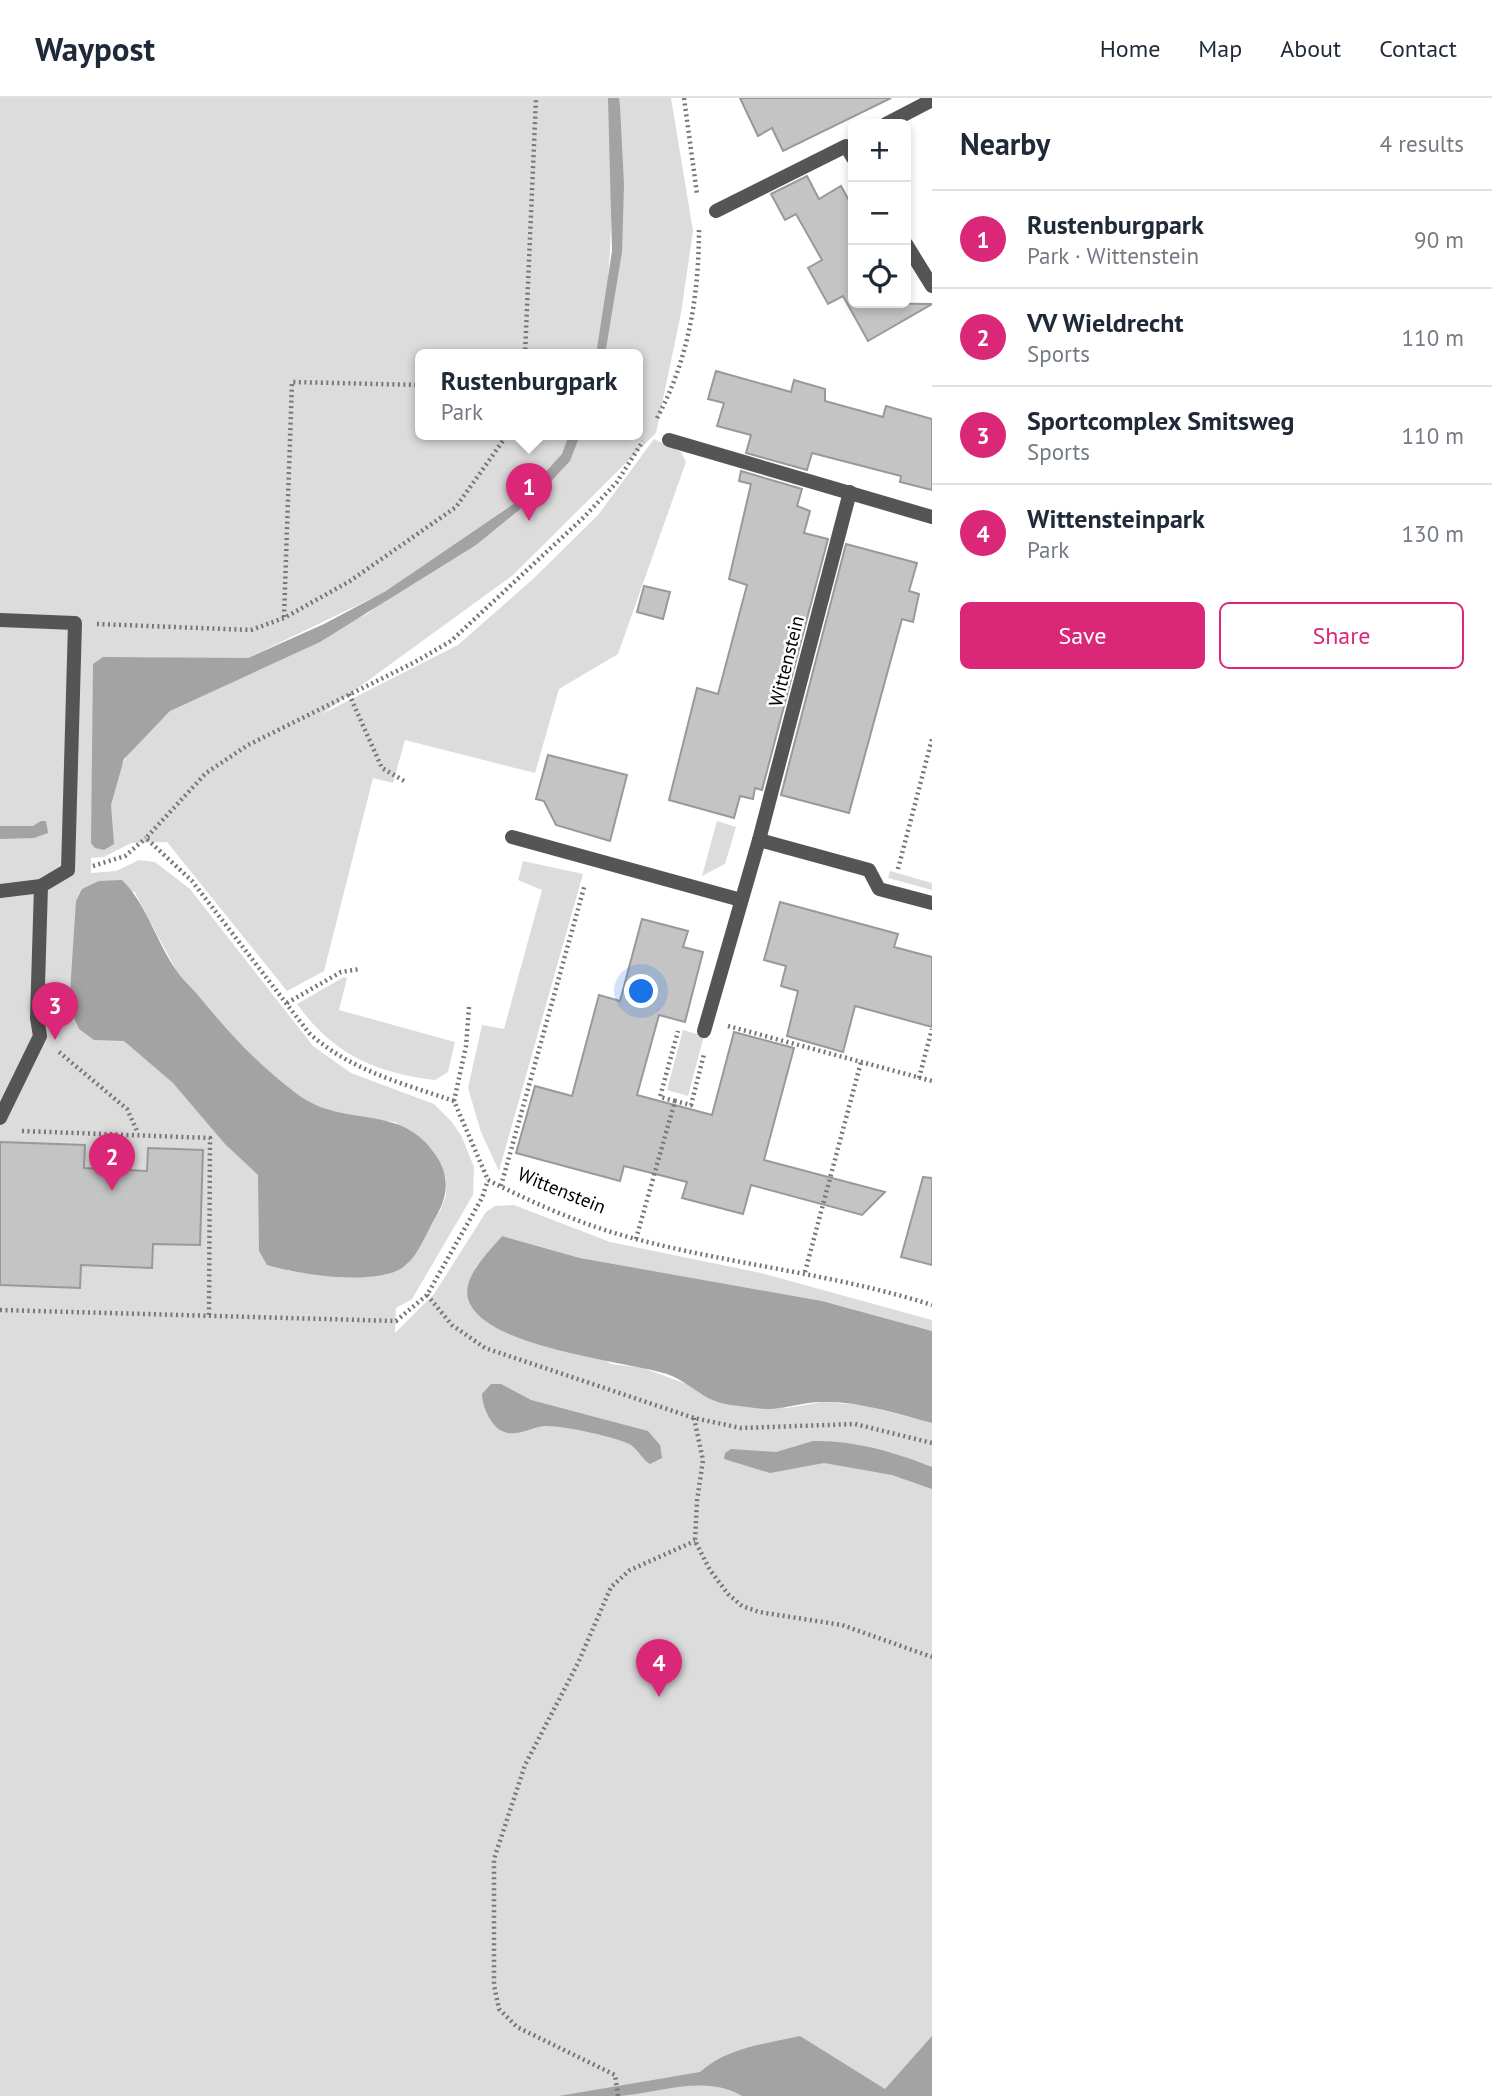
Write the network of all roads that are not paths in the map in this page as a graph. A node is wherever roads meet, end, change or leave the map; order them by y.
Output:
1 (932, 100) edge
2 (896, 119) edge
3 (848, 150) edge
4 (716, 211) dead end
5 (907, 245) edge
6 (932, 286) edge
7 (669, 440) dead end
8 (850, 492) junction
9 (932, 517) edge
10 (0, 620) edge
11 (512, 837) dead end
12 (760, 840) junction
13 (41, 886) junction
14 (0, 891) edge
15 (741, 900) junction
16 (932, 903) edge
17 (706, 1026) road end
18 (0, 1118) edge

1 - 2 street
3 - 4 street
5 - 6 street
7 - 8 street
8 - 9 street
8 - 12 street, Wittenstein
10 - 13 street
11 - 15 street
12 - 15 street, Wittenstein
12 - 16 street
13 - 14 street
13 - 18 street
15 - 17 street, Wittenstein

